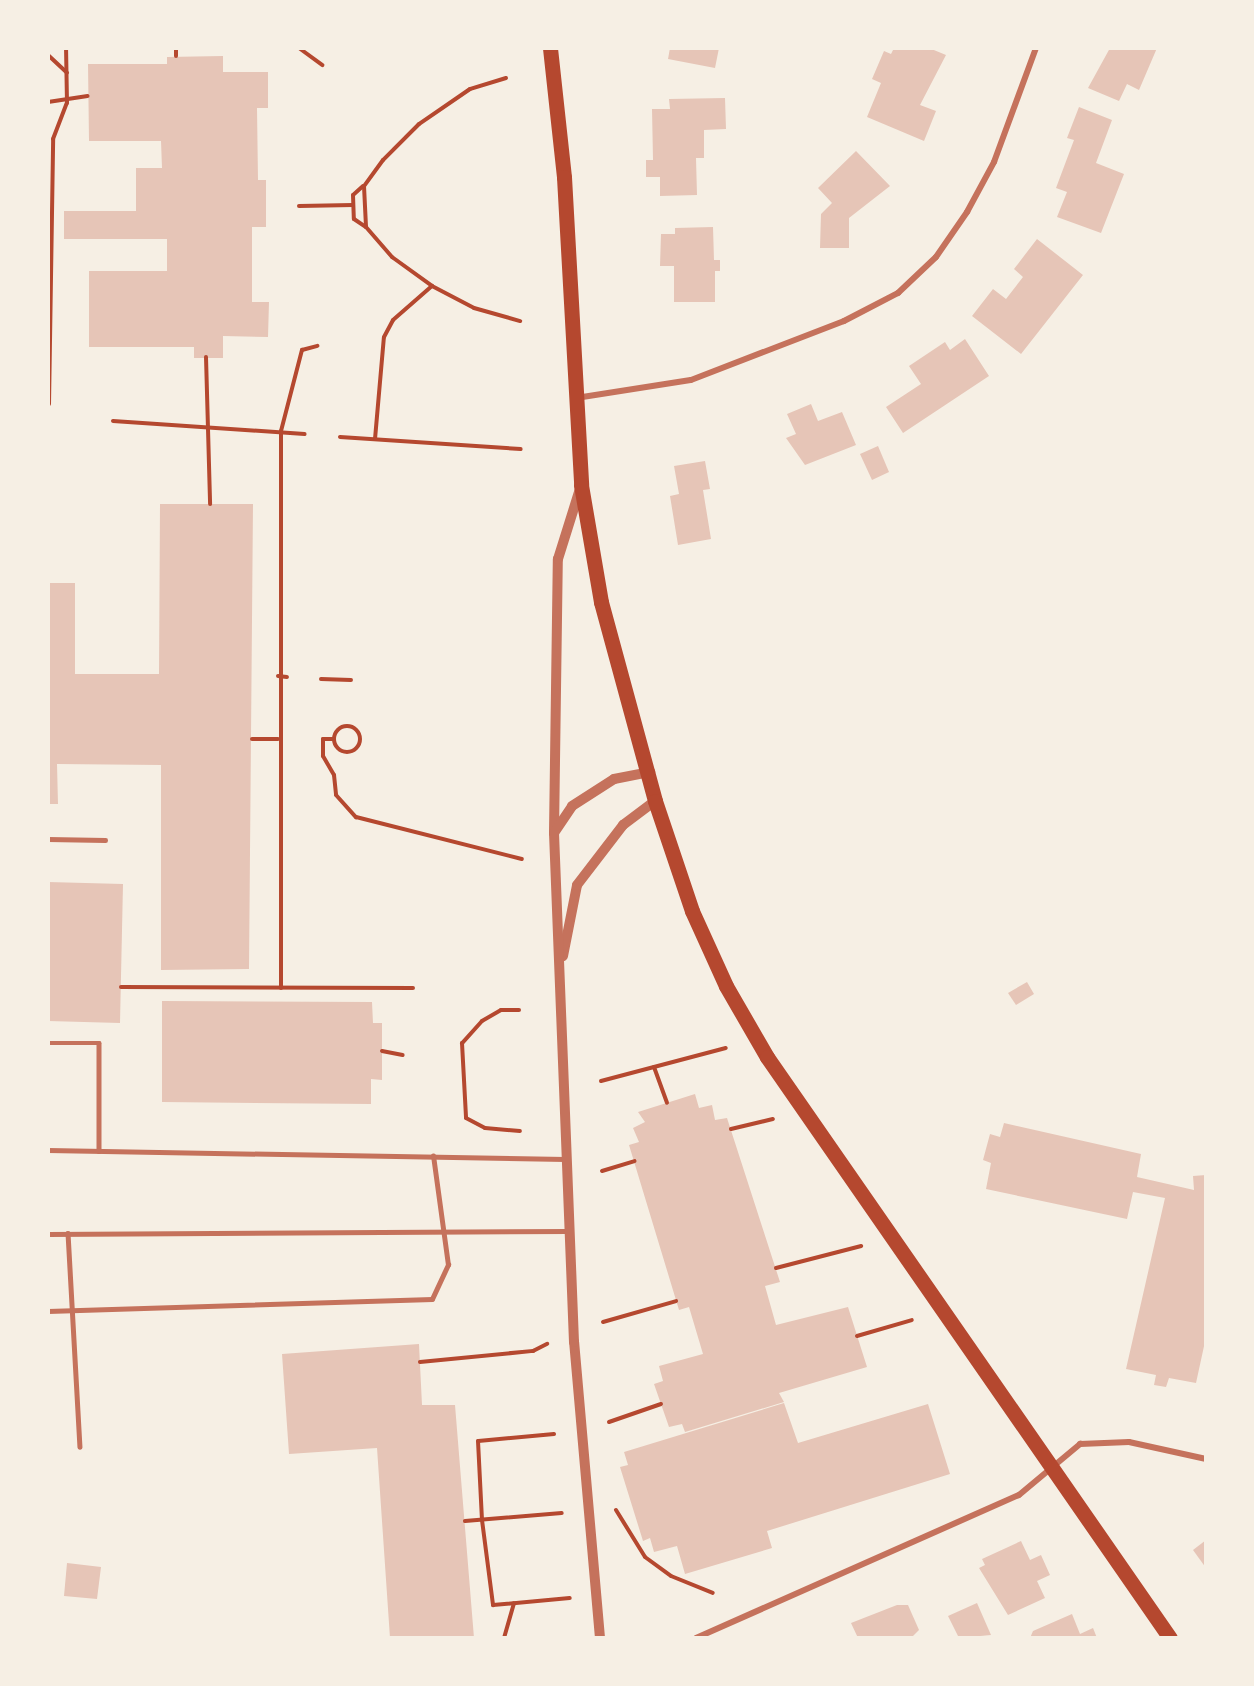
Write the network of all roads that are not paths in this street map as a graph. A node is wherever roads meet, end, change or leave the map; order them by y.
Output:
1 (550, 48) edge
2 (1036, 48) edge
3 (572, 399) junction
4 (581, 485) junction
5 (650, 772) junction
6 (655, 801) junction
7 (554, 832) junction
8 (48, 839) edge
9 (105, 840) dead end
10 (560, 974) junction
11 (48, 1043) edge
12 (48, 1150) edge
13 (99, 1151) junction
14 (434, 1156) junction
15 (565, 1159) junction
16 (441, 1231) junction
17 (568, 1231) junction
18 (68, 1233) junction
19 (48, 1234) edge
20 (48, 1311) edge
21 (71, 1311) junction
22 (80, 1447) dead end
23 (1206, 1460) edge
24 (1053, 1465) junction
25 (600, 1638) edge
26 (696, 1638) edge
27 (1170, 1638) edge

1 - 3 main road
2 - 3 street
3 - 4 main road
4 - 5 main road
4 - 7 street
5 - 6 main road
5 - 7 street
6 - 10 street
6 - 24 main road
7 - 10 street
8 - 9 lane
10 - 15 street
11 - 13 lane
12 - 13 lane
13 - 14 lane
14 - 15 lane
14 - 16 lane
15 - 17 street
16 - 17 lane
16 - 18 lane
16 - 21 lane
17 - 25 street
18 - 19 lane
18 - 21 lane
20 - 21 lane
21 - 22 lane
23 - 24 street
24 - 26 street
24 - 27 main road

